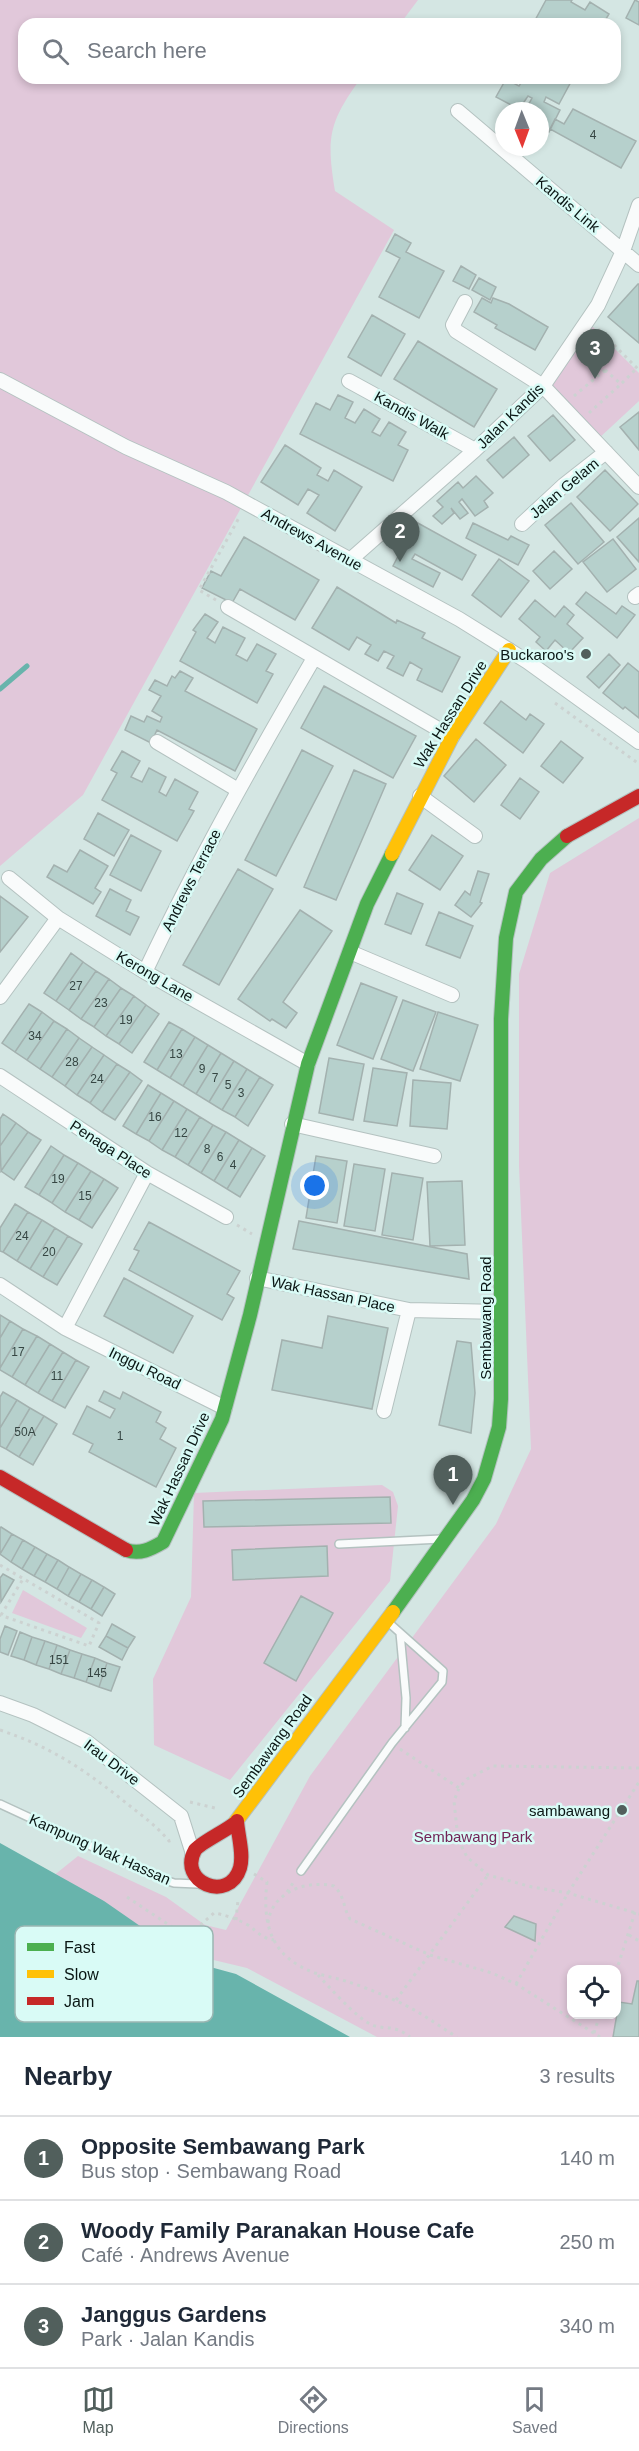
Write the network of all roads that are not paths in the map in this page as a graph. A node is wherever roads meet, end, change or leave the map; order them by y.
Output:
1 (458, 111) dead end
2 (639, 205) edge
3 (622, 251) junction
4 (639, 265) edge
5 (465, 302) dead end
6 (0, 380) edge
7 (349, 381) dead end
8 (543, 386) junction
9 (475, 450) junction
10 (606, 452) junction
11 (639, 488) edge
12 (522, 524) dead end
13 (350, 560) junction
14 (228, 607) road end
15 (509, 650) junction
16 (314, 658) junction
17 (452, 737) junction
18 (157, 742) dead end
19 (639, 742) edge
20 (238, 790) junction
21 (420, 796) junction
22 (639, 796) edge
23 (475, 836) dead end
24 (9, 878) dead end
25 (58, 918) junction
26 (350, 952) junction
27 (145, 972) junction
28 (452, 995) dead end
29 (0, 997) edge
30 (308, 1064) junction
31 (0, 1076) edge
32 (292, 1124) junction
33 (434, 1156) dead end
34 (147, 1173) junction
35 (226, 1217) road end
36 (257, 1278) junction
37 (0, 1285) edge
38 (409, 1310) junction
39 (501, 1312) junction
40 (65, 1328) junction
41 (225, 1408) junction
42 (384, 1411) dead end
43 (0, 1476) edge
44 (446, 1538) junction
45 (339, 1545) dead end
46 (386, 1620) junction
47 (400, 1633) junction
48 (0, 1703) edge
49 (405, 1728) junction
50 (0, 1804) edge
51 (237, 1821) junction
52 (214, 1839) junction
53 (193, 1854) junction
54 (240, 1863) junction
55 (300, 1871) road end
56 (202, 1884) junction

1 - 3 street, Kandis Link
2 - 3 street, Jalan Kandis
3 - 4 street, Kandis Link
3 - 8 street, Jalan Kandis
5 - 8 street
6 - 13 street, Andrews Avenue
7 - 9 street, Kandis Walk
8 - 9 street, Jalan Kandis
8 - 10 street
9 - 13 street, Jalan Kandis
10 - 11 street
10 - 12 street, Jalan Gelam
13 - 15 street, Andrews Avenue
14 - 16 street
15 - 17 street, Wak Hassan Drive
15 - 19 street, Andrews Avenue
16 - 17 street
16 - 20 street, Andrews Terrace
17 - 21 street, Wak Hassan Drive
18 - 20 street
20 - 27 street, Andrews Terrace
21 - 23 street
21 - 26 street, Wak Hassan Drive
22 - 39 street, Sembawang Road
24 - 25 street, Kerong Lane
25 - 27 street, Kerong Lane
25 - 29 street
26 - 28 street
26 - 30 street, Wak Hassan Drive
27 - 30 street, Kerong Lane
30 - 32 street, Wak Hassan Drive
31 - 34 street, Penaga Place
32 - 33 street
32 - 36 street, Wak Hassan Drive
34 - 35 street, Penaga Place
34 - 40 street
36 - 38 street, Wak Hassan Place
36 - 41 street, Wak Hassan Drive
37 - 40 street, Inggu Road
38 - 39 street, Wak Hassan Place
38 - 42 street, Wak Hassan Place
39 - 44 street, Sembawang Road
40 - 41 street, Inggu Road
41 - 43 street, Wak Hassan Drive
44 - 45 lane
44 - 46 street, Sembawang Road
46 - 47 lane
46 - 51 street, Sembawang Road
47 - 49 lane
47 - 49 lane
48 - 53 street, Irau Drive
49 - 55 lane
50 - 56 lane, Kampung Wak Hassan
51 - 52 street, Sembawang Road
51 - 54 street, Sembawang Road
52 - 53 street, Sembawang Road
52 - 54 street
53 - 56 street
54 - 56 street

